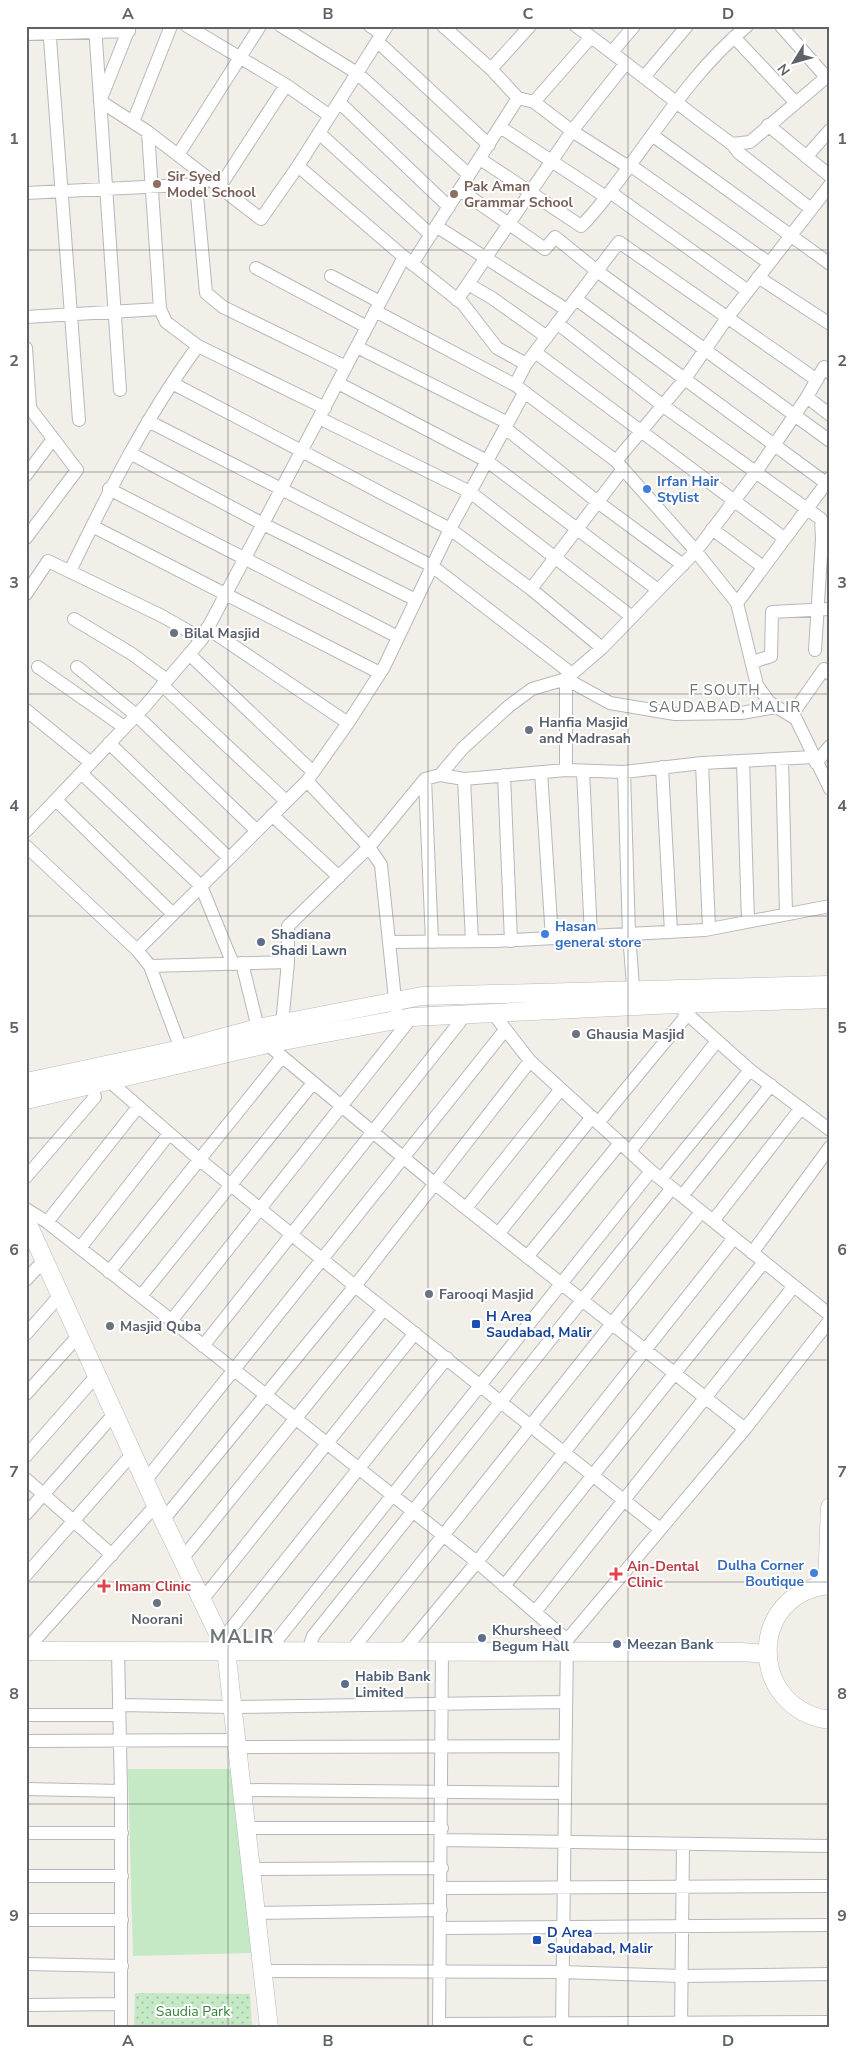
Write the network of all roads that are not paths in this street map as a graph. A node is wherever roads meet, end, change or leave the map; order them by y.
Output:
1 (171, 26) edge
2 (186, 26) edge
3 (260, 26) edge
4 (281, 26) edge
5 (370, 26) edge
6 (530, 26) edge
7 (634, 26) edge
8 (687, 26) edge
9 (747, 26) edge
10 (781, 26) edge
11 (130, 28) edge
12 (95, 29) edge
13 (451, 29) edge
14 (49, 30) edge
15 (584, 30) edge
16 (26, 34) edge
17 (382, 34) edge
18 (734, 36) junction
19 (612, 52) junction
20 (240, 58) junction
21 (626, 63) junction
22 (491, 69) junction
23 (357, 73) junction
24 (828, 75) edge
25 (644, 78) junction
26 (286, 85) junction
27 (518, 98) junction
28 (100, 101) junction
29 (339, 102) junction
30 (534, 102) junction
31 (795, 102) junction
32 (675, 104) junction
33 (330, 116) junction
34 (133, 122) junction
35 (768, 125) junction
36 (500, 126) junction
37 (830, 130) edge
38 (148, 132) junction
39 (572, 132) junction
40 (319, 133) junction
41 (652, 135) junction
42 (732, 144) junction
43 (489, 145) junction
44 (178, 155) junction
45 (806, 157) junction
46 (480, 158) junction
47 (552, 161) junction
48 (630, 165) junction
49 (298, 166) junction
50 (469, 175) junction
51 (830, 176) edge
52 (196, 184) junction
53 (216, 186) junction
54 (152, 188) junction
55 (106, 190) junction
56 (460, 190) junction
57 (531, 191) junction
58 (61, 192) junction
59 (26, 193) edge
60 (827, 193) edge
61 (608, 194) junction
62 (449, 207) junction
63 (811, 209) junction
64 (509, 224) junction
65 (434, 231) junction
66 (790, 237) junction
67 (485, 258) junction
68 (408, 261) junction
69 (769, 263) junction
70 (830, 264) edge
71 (256, 268) dead end
72 (597, 271) junction
73 (331, 276) dead end
74 (758, 277) junction
75 (468, 284) junction
76 (748, 291) junction
77 (576, 299) junction
78 (458, 300) junction
79 (378, 306) junction
80 (160, 309) junction
81 (567, 310) junction
82 (115, 312) junction
83 (70, 314) junction
84 (26, 317) edge
85 (727, 318) junction
86 (557, 323) junction
87 (830, 324) edge
88 (367, 327) junction
89 (547, 337) junction
90 (198, 346) junction
91 (356, 347) junction
92 (26, 348) edge
93 (704, 349) junction
94 (535, 352) junction
95 (526, 364) junction
96 (346, 367) junction
97 (830, 373) edge
98 (684, 380) junction
99 (817, 380) junction
100 (172, 383) junction
101 (338, 383) junction
102 (520, 389) junction
103 (120, 390) dead end
104 (807, 397) junction
105 (662, 405) junction
106 (28, 408) edge
107 (322, 413) junction
108 (795, 415) junction
109 (830, 415) edge
110 (79, 420) dead end
111 (148, 421) junction
112 (506, 426) junction
113 (640, 431) junction
114 (53, 439) junction
115 (830, 442) edge
116 (773, 445) junction
117 (302, 450) junction
118 (130, 453) junction
119 (487, 461) junction
120 (620, 465) junction
121 (756, 472) junction
122 (26, 475) edge
123 (828, 480) edge
124 (282, 488) junction
125 (109, 489) junction
126 (470, 492) junction
127 (734, 500) junction
128 (598, 503) junction
129 (806, 508) junction
130 (263, 524) junction
131 (92, 526) junction
132 (450, 529) junction
133 (578, 529) junction
134 (712, 529) junction
135 (26, 538) edge
136 (784, 538) junction
137 (696, 551) junction
138 (245, 558) junction
139 (555, 558) junction
140 (683, 564) junction
141 (432, 566) junction
142 (763, 567) junction
143 (70, 571) junction
144 (531, 589) junction
145 (658, 590) junction
146 (226, 593) junction
147 (26, 594) edge
148 (416, 600) junction
149 (737, 603) junction
150 (824, 610) edge
151 (632, 617) junction
152 (74, 619) dead end
153 (205, 633) junction
154 (398, 637) junction
155 (602, 648) junction
156 (815, 650) dead end
157 (189, 654) junction
158 (753, 662) junction
159 (38, 667) dead end
160 (77, 667) dead end
161 (380, 673) junction
162 (830, 674) edge
163 (569, 676) junction
164 (165, 683) junction
165 (777, 707) junction
166 (26, 710) edge
167 (136, 715) junction
168 (792, 716) junction
169 (348, 724) junction
170 (124, 727) junction
171 (110, 743) junction
172 (830, 746) edge
173 (782, 759) junction
174 (815, 760) junction
175 (742, 761) junction
176 (91, 763) junction
177 (702, 763) junction
178 (662, 767) junction
179 (566, 770) junction
180 (583, 771) junction
181 (541, 772) junction
182 (624, 772) junction
183 (81, 773) junction
184 (440, 775) junction
185 (504, 775) junction
186 (310, 777) junction
187 (424, 778) junction
188 (464, 779) junction
189 (830, 789) edge
190 (56, 800) junction
191 (286, 801) junction
192 (272, 815) junction
193 (26, 831) edge
194 (257, 831) junction
195 (26, 846) edge
196 (370, 847) junction
197 (229, 858) junction
198 (339, 877) junction
199 (201, 886) junction
200 (830, 906) edge
201 (173, 914) junction
202 (786, 914) junction
203 (748, 921) junction
204 (709, 929) junction
205 (671, 932) junction
206 (629, 934) junction
207 (591, 936) junction
208 (552, 938) junction
209 (511, 941) junction
210 (389, 942) junction
211 (432, 942) junction
212 (472, 942) junction
213 (137, 950) junction
214 (288, 962) junction
215 (238, 964) junction
216 (150, 966) junction
217 (830, 985) edge
218 (634, 998) junction
219 (830, 999) edge
220 (395, 1000) junction
221 (681, 1009) junction
222 (492, 1012) junction
223 (467, 1013) junction
224 (405, 1018) junction
225 (282, 1024) junction
226 (258, 1028) junction
227 (505, 1030) junction
228 (717, 1041) junction
229 (267, 1044) junction
230 (181, 1049) junction
231 (282, 1057) junction
232 (530, 1061) junction
233 (750, 1070) junction
234 (112, 1079) junction
235 (26, 1082) edge
236 (313, 1082) junction
237 (92, 1085) junction
238 (771, 1085) junction
239 (561, 1089) junction
240 (26, 1100) edge
241 (342, 1106) junction
242 (138, 1107) junction
243 (801, 1108) junction
244 (595, 1120) junction
245 (830, 1130) edge
246 (372, 1131) junction
247 (169, 1134) junction
248 (625, 1147) junction
249 (830, 1147) edge
250 (403, 1157) junction
251 (200, 1160) junction
252 (656, 1175) junction
253 (26, 1177) edge
254 (434, 1182) junction
255 (230, 1185) junction
256 (677, 1192) junction
257 (466, 1208) junction
258 (26, 1209) edge
259 (260, 1209) junction
260 (701, 1212) junction
261 (26, 1220) edge
262 (713, 1221) junction
263 (47, 1222) junction
264 (291, 1234) junction
265 (498, 1234) junction
266 (734, 1238) junction
267 (80, 1248) junction
268 (752, 1252) junction
269 (528, 1257) junction
270 (45, 1259) junction
271 (321, 1259) junction
272 (764, 1262) junction
273 (109, 1272) junction
274 (26, 1280) edge
275 (560, 1283) junction
276 (355, 1286) junction
277 (794, 1286) junction
278 (61, 1294) junction
279 (141, 1296) junction
280 (582, 1301) junction
281 (384, 1309) junction
282 (830, 1316) edge
283 (830, 1320) edge
284 (171, 1321) junction
285 (612, 1325) junction
286 (415, 1333) junction
287 (26, 1334) edge
288 (79, 1335) junction
289 (202, 1346) junction
290 (644, 1350) junction
291 (447, 1358) junction
292 (232, 1370) junction
293 (97, 1375) junction
294 (675, 1375) junction
295 (480, 1384) junction
296 (26, 1394) edge
297 (265, 1396) junction
298 (705, 1398) junction
299 (501, 1401) junction
300 (114, 1413) junction
301 (295, 1419) junction
302 (532, 1425) junction
303 (745, 1429) junction
304 (326, 1444) junction
305 (564, 1451) junction
306 (133, 1453) junction
307 (26, 1456) edge
308 (359, 1469) junction
309 (594, 1476) junction
310 (26, 1479) edge
311 (146, 1481) junction
312 (44, 1494) junction
313 (392, 1495) junction
314 (624, 1500) junction
315 (830, 1508) edge
316 (413, 1511) junction
317 (160, 1513) junction
318 (26, 1514) edge
319 (74, 1521) junction
320 (660, 1529) junction
321 (444, 1536) junction
322 (112, 1555) junction
323 (182, 1559) junction
324 (477, 1562) junction
325 (26, 1575) edge
326 (828, 1585) edge
327 (504, 1586) junction
328 (202, 1600) junction
329 (535, 1612) junction
330 (224, 1646) junction
331 (567, 1646) junction
332 (269, 1650) junction
333 (27, 1651) edge
334 (118, 1651) junction
335 (308, 1651) junction
336 (351, 1651) junction
337 (403, 1651) junction
338 (442, 1651) junction
339 (766, 1654) junction
340 (566, 1702) junction
341 (442, 1704) junction
342 (233, 1707) junction
343 (119, 1710) junction
344 (26, 1715) edge
345 (830, 1720) edge
346 (120, 1740) junction
347 (26, 1741) edge
348 (237, 1743) junction
349 (442, 1746) junction
350 (565, 1746) junction
351 (26, 1789) edge
352 (122, 1790) junction
353 (242, 1790) junction
354 (442, 1791) junction
355 (564, 1793) junction
356 (246, 1828) junction
357 (26, 1833) edge
358 (122, 1833) junction
359 (442, 1834) junction
360 (563, 1843) junction
361 (684, 1844) junction
362 (830, 1846) edge
363 (442, 1868) junction
364 (251, 1869) junction
365 (26, 1876) edge
366 (122, 1876) junction
367 (683, 1886) junction
368 (830, 1886) edge
369 (563, 1887) junction
370 (441, 1888) junction
371 (441, 1910) junction
372 (256, 1913) junction
373 (26, 1920) edge
374 (122, 1920) junction
375 (682, 1926) junction
376 (830, 1926) edge
377 (562, 1927) junction
378 (441, 1928) junction
379 (26, 1964) edge
380 (122, 1966) junction
381 (264, 1971) junction
382 (441, 1972) junction
383 (562, 1972) junction
384 (830, 1974) edge
385 (681, 1976) junction
386 (121, 2004) junction
387 (26, 2005) edge
388 (830, 2022) edge
389 (562, 2025) edge
390 (681, 2025) edge
391 (439, 2026) edge
392 (121, 2028) edge
393 (269, 2028) edge

1 - 34 street
2 - 20 street
3 - 20 street
4 - 23 street
5 - 17 street
6 - 22 street
7 - 19 street
8 - 25 street
9 - 18 street
10 - 24 street
11 - 12 street
11 - 28 street
12 - 14 street
12 - 28 street
13 - 22 street
14 - 16 street
14 - 58 street
15 - 19 street
15 - 30 street
17 - 23 street
17 - 43 street
18 - 31 street
18 - 32 street
19 - 21 street
20 - 26 street
20 - 44 street
21 - 25 street
21 - 39 street
22 - 27 street
23 - 29 street
23 - 50 street
24 - 31 street
25 - 32 street
26 - 33 street
26 - 53 street
27 - 30 street
27 - 36 street
28 - 34 street
28 - 55 street
29 - 33 street
29 - 62 street
30 - 39 street
31 - 35 street
32 - 41 street
32 - 42 street
33 - 40 street
34 - 38 street
35 - 42 street
35 - 45 street
36 - 43 street
36 - 47 street
37 - 45 street
38 - 44 street
38 - 54 street
39 - 47 street
39 - 48 street
40 - 49 street
40 - 65 street
41 - 48 street
41 - 66 street
42 - 63 street
43 - 46 street
44 - 53 street
45 - 51 street
46 - 50 street
46 - 57 street
47 - 57 street
47 - 61 street
48 - 61 street
48 - 69 street
49 - 53 street
49 - 68 street
50 - 56 street
52 - 53 street
52 - 54 street
52 - 96 street
54 - 55 street
54 - 80 street
55 - 58 street
55 - 82 street
56 - 62 street
56 - 64 street
57 - 61 street
57 - 64 street
58 - 59 street
58 - 83 street
60 - 63 street
61 - 76 street
62 - 65 street
63 - 66 street
64 - 67 street
64 - 72 street
65 - 67 street
65 - 68 street
66 - 69 street
66 - 70 street
67 - 75 street
67 - 81 street
68 - 78 street
68 - 79 street
69 - 74 street
71 - 88 street
72 - 77 street
72 - 85 street
72 - 93 street
73 - 79 street
74 - 76 street
74 - 87 street
75 - 78 street
75 - 89 street
76 - 85 street
77 - 81 street
77 - 98 street
78 - 95 street
79 - 88 street
79 - 102 street
80 - 82 street
80 - 90 street
81 - 86 street
82 - 83 street
82 - 103 street
83 - 84 street
83 - 110 street
85 - 93 street
85 - 99 street
86 - 89 street
86 - 105 street
88 - 91 street
89 - 94 street
90 - 100 street
90 - 107 street
91 - 96 street
91 - 112 street
92 - 106 street
93 - 98 street
93 - 108 street
94 - 95 street
94 - 113 street
95 - 102 street
96 - 101 street
97 - 99 street
98 - 105 street
98 - 116 street
99 - 104 street
100 - 111 street
100 - 117 street
101 - 107 street
101 - 119 street
102 - 112 street
102 - 120 street
104 - 108 street
104 - 109 street
105 - 113 street
105 - 121 street
106 - 114 street
107 - 117 street
107 - 126 street
108 - 115 street
108 - 116 street
111 - 118 street
111 - 124 street
112 - 119 street
112 - 128 street
113 - 120 street
113 - 127 street
114 - 122 street
114 - 135 street
116 - 121 street
116 - 123 street
117 - 124 street
117 - 132 street
118 - 125 street
118 - 130 street
119 - 126 street
119 - 133 street
120 - 128 street
120 - 137 street
121 - 127 street
121 - 129 street
123 - 129 street
124 - 130 street
124 - 141 street
125 - 131 street
125 - 138 street
126 - 132 street
126 - 139 street
127 - 134 street
127 - 136 street
128 - 133 street
128 - 140 street
129 - 136 street
129 - 150 street
130 - 138 street
130 - 148 street
131 - 143 street
131 - 146 street
132 - 141 street
132 - 144 street
133 - 139 street
133 - 145 street
134 - 137 street
134 - 142 street
136 - 142 street
137 - 140 street
137 - 149 street
138 - 146 street
138 - 154 street
139 - 144 street
139 - 151 street
140 - 145 street
141 - 148 street
141 - 163 street
142 - 149 street
143 - 147 street
143 - 153 street
144 - 155 street
145 - 151 street
146 - 153 street
146 - 161 street
148 - 154 street
149 - 158 street
150 - 156 street
150 - 158 street
151 - 155 street
152 - 164 street
153 - 157 street
153 - 169 street
154 - 161 street
155 - 163 street
157 - 164 street
157 - 186 street
158 - 165 street
159 - 170 street
160 - 167 street
161 - 169 street
162 - 168 street
163 - 165 street
163 - 179 street
163 - 184 street
164 - 167 street
164 - 191 street
165 - 168 street
166 - 176 street
167 - 170 street
167 - 194 street
168 - 174 street
169 - 186 street
170 - 171 street
171 - 176 street
171 - 197 street
172 - 174 street
173 - 174 street
173 - 175 street
173 - 202 street
174 - 189 street
175 - 177 street
175 - 203 street
176 - 183 street
177 - 178 street
177 - 204 street
178 - 182 street
178 - 205 street
179 - 180 street
179 - 181 street
180 - 182 street
180 - 207 street
181 - 185 street
181 - 208 street
182 - 206 street
183 - 190 street
183 - 199 street
184 - 187 street
184 - 188 street
185 - 188 street
185 - 209 street
186 - 191 street
186 - 196 street
187 - 196 street
187 - 211 street
188 - 212 street
190 - 193 street
190 - 201 street
191 - 192 street
192 - 194 street
192 - 198 street
194 - 197 street
195 - 213 street
196 - 198 street
196 - 210 street
197 - 199 street
198 - 214 street
199 - 201 street
199 - 215 street
200 - 202 street
201 - 213 street
202 - 203 street
203 - 204 street
204 - 205 street
205 - 206 street
206 - 207 street
206 - 218 street
207 - 208 street
208 - 209 street
209 - 212 street
210 - 211 street
210 - 220 street
211 - 212 street
213 - 216 street
214 - 215 street
214 - 225 street
215 - 216 street
215 - 226 street
216 - 230 street
217 - 218 street
218 - 220 street
218 - 221 street
218 - 222 street
219 - 221 street
220 - 224 street
220 - 225 street
221 - 228 street
221 - 244 street
222 - 223 street
222 - 227 street
223 - 224 street
223 - 246 street
224 - 229 street
224 - 241 street
225 - 226 street
226 - 229 street
226 - 230 street
227 - 232 street
227 - 250 street
228 - 233 street
228 - 248 street
229 - 231 street
229 - 234 street
230 - 235 street
231 - 236 street
231 - 251 street
232 - 239 street
232 - 254 street
233 - 238 street
233 - 252 street
234 - 237 street
234 - 242 street
236 - 241 street
236 - 255 street
237 - 240 street
237 - 253 street
238 - 243 street
238 - 256 street
239 - 244 street
239 - 257 street
241 - 246 street
241 - 259 street
242 - 247 street
242 - 263 street
243 - 245 street
243 - 262 street
244 - 248 street
244 - 265 street
246 - 250 street
246 - 264 street
247 - 251 street
247 - 267 street
248 - 252 street
248 - 269 street
249 - 268 street
250 - 254 street
250 - 271 street
251 - 255 street
251 - 273 street
252 - 256 street
252 - 275 street
254 - 257 street
254 - 276 street
255 - 259 street
255 - 279 street
256 - 260 street
256 - 280 street
257 - 265 street
258 - 263 street
259 - 264 street
259 - 284 street
260 - 262 street
260 - 285 street
261 - 270 street
262 - 266 street
263 - 267 street
264 - 271 street
264 - 289 street
265 - 269 street
266 - 268 street
266 - 290 street
267 - 273 street
268 - 272 street
269 - 275 street
270 - 274 street
270 - 278 street
271 - 276 street
271 - 292 street
272 - 277 street
272 - 294 street
273 - 279 street
275 - 280 street
275 - 295 street
276 - 281 street
276 - 297 street
277 - 282 street
277 - 298 street
278 - 287 street
278 - 288 street
279 - 284 street
280 - 285 street
280 - 299 street
281 - 286 street
281 - 301 street
283 - 303 street
284 - 289 street
285 - 290 street
285 - 302 street
286 - 291 street
286 - 304 street
288 - 293 street
288 - 296 street
289 - 292 street
290 - 294 street
290 - 305 street
291 - 295 street
291 - 308 street
292 - 297 street
292 - 311 street
293 - 300 street
293 - 307 street
294 - 298 street
294 - 309 street
295 - 299 street
295 - 313 street
297 - 301 street
297 - 317 street
298 - 303 street
298 - 314 street
299 - 302 street
299 - 316 street
300 - 306 street
300 - 312 street
301 - 304 street
301 - 323 street
302 - 305 street
302 - 321 street
303 - 320 street
304 - 308 street
304 - 328 street
305 - 309 street
305 - 324 street
306 - 311 street
306 - 319 street
308 - 313 street
308 - 330 street
309 - 314 street
309 - 327 street
310 - 312 street
311 - 317 street
312 - 318 street
312 - 319 street
313 - 316 street
313 - 332 street
314 - 320 street
314 - 329 street
315 - 326 street
316 - 321 street
316 - 335 street
317 - 322 street
317 - 323 street
319 - 322 street
319 - 325 street
320 - 331 street
321 - 324 street
321 - 336 street
322 - 333 street
323 - 328 street
324 - 327 street
324 - 337 street
326 - 339 street
327 - 329 street
328 - 330 street
329 - 331 street
330 - 332 street
330 - 334 street
330 - 342 street
331 - 338 street
331 - 339 street
331 - 340 street
332 - 335 street
333 - 334 street
334 - 343 street
335 - 336 street
336 - 337 street
337 - 338 street
338 - 341 street
339 - 345 street
340 - 341 street
340 - 350 street
341 - 342 street
341 - 349 street
342 - 343 street
342 - 348 street
343 - 344 street
343 - 346 street
346 - 347 street
346 - 348 street
346 - 352 street
348 - 349 street
348 - 353 street
349 - 350 street
349 - 354 street
350 - 355 street
351 - 352 street
352 - 358 street
353 - 354 street
353 - 356 street
354 - 355 street
354 - 359 street
355 - 360 street
356 - 359 street
356 - 364 street
357 - 358 street
358 - 366 street
359 - 360 street
359 - 363 street
360 - 361 street
360 - 369 street
361 - 362 street
361 - 367 street
363 - 364 street
363 - 370 street
364 - 372 street
365 - 366 street
366 - 374 street
367 - 368 street
367 - 369 street
367 - 375 street
369 - 370 street
369 - 377 street
370 - 371 street
371 - 372 street
371 - 378 street
372 - 381 street
373 - 374 street
374 - 380 street
375 - 376 street
375 - 377 street
375 - 385 street
377 - 378 street
377 - 383 street
378 - 382 street
379 - 380 street
380 - 386 street
381 - 382 street
381 - 393 street
382 - 383 street
382 - 391 street
383 - 385 street
383 - 389 street
384 - 385 street
385 - 390 street
386 - 387 street
386 - 392 street
388 - 390 street
389 - 390 street
389 - 391 street

